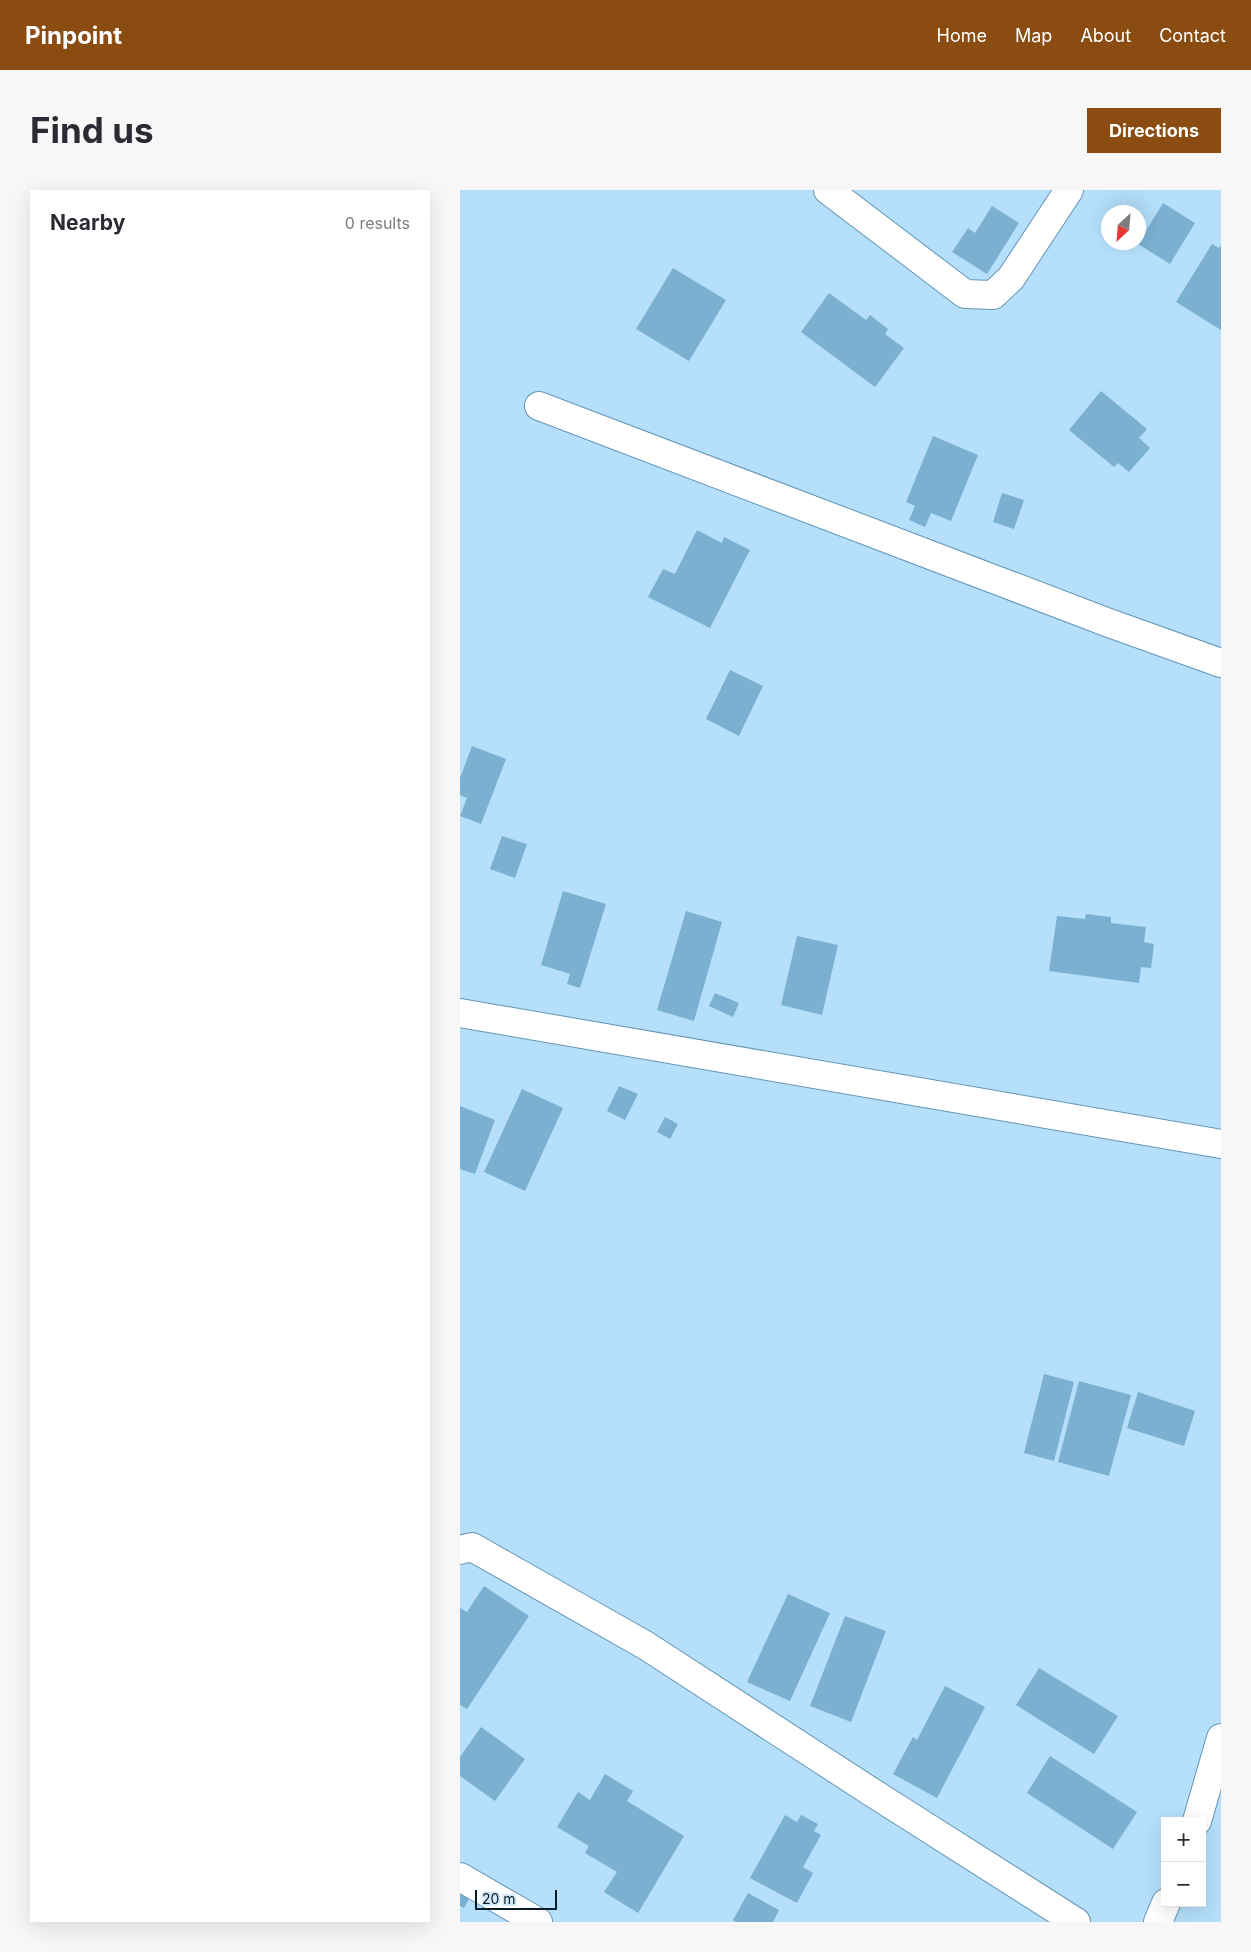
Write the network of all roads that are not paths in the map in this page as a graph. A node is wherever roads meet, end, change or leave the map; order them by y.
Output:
1 (828, 190) edge
2 (1069, 190) edge
3 (539, 406) dead end
4 (1221, 664) edge
5 (460, 1013) edge
6 (1221, 1144) edge
7 (464, 1544) edge
8 (1221, 1738) edge
9 (1198, 1817) edge
10 (460, 1877) edge
11 (1164, 1907) edge
12 (538, 1922) edge
13 (1076, 1922) edge
14 (1158, 1922) edge

1 - 2 street
3 - 4 street
5 - 6 street
7 - 13 street
8 - 9 street
10 - 12 street
11 - 14 street

